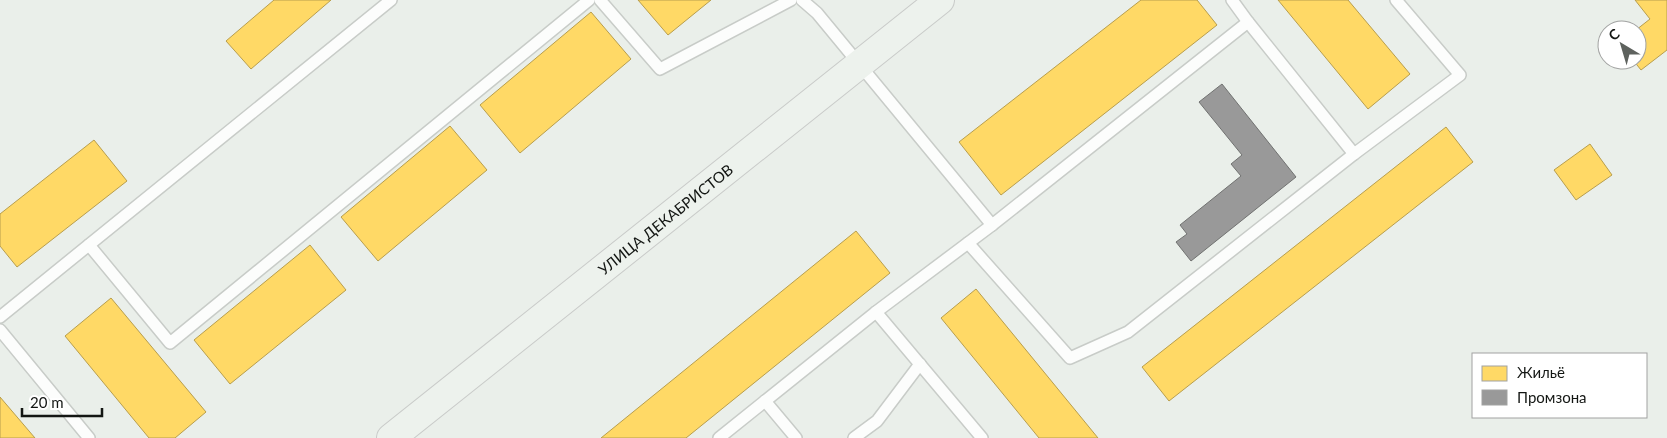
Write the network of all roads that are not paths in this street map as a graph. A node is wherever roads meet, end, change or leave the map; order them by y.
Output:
1 (391, 0) edge
2 (588, 0) edge
3 (600, 0) edge
4 (791, 0) edge
5 (802, 0) edge
6 (940, 0) edge
7 (1232, 0) edge
8 (1396, 0) edge
9 (1248, 22) junction
10 (858, 65) junction
11 (1354, 154) junction
12 (992, 225) junction
13 (968, 243) junction
14 (89, 245) junction
15 (876, 312) junction
16 (0, 317) edge
17 (0, 330) edge
18 (920, 364) junction
19 (765, 401) junction
20 (89, 438) edge
21 (391, 438) edge
22 (719, 438) edge
23 (796, 438) edge
24 (854, 438) edge
25 (982, 438) edge

1 - 14 lane
2 - 14 lane
3 - 4 lane
5 - 10 lane
6 - 10 main road, УЛИЦА ДЕКАБРИСТОВ
7 - 9 lane
8 - 11 lane
9 - 11 lane
9 - 12 lane
10 - 12 lane
10 - 21 main road, УЛИЦА ДЕКАБРИСТОВ
11 - 13 lane
12 - 13 lane
13 - 15 lane
14 - 16 lane
15 - 18 lane
15 - 19 lane
17 - 20 lane
18 - 24 lane
18 - 25 lane
19 - 22 lane
19 - 23 lane

